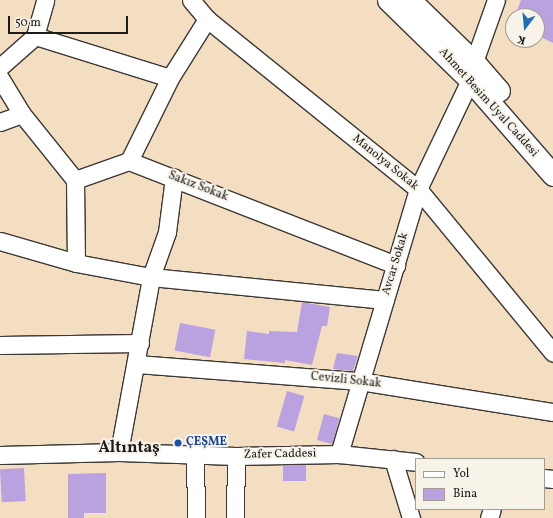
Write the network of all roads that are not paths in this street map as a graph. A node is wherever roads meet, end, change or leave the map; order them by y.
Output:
1 (45, 0) edge
2 (191, 0) edge
3 (388, 0) edge
4 (410, 0) edge
5 (496, 0) edge
6 (207, 19) junction
7 (35, 36) junction
8 (0, 67) edge
9 (472, 71) junction
10 (0, 78) edge
11 (170, 78) junction
12 (22, 114) junction
13 (0, 122) edge
14 (553, 156) edge
15 (129, 161) junction
16 (553, 175) edge
17 (174, 177) junction
18 (75, 180) junction
19 (418, 189) junction
20 (0, 242) edge
21 (76, 263) junction
22 (396, 264) junction
23 (151, 277) junction
24 (385, 300) junction
25 (140, 343) junction
26 (0, 345) edge
27 (553, 353) edge
28 (137, 364) junction
29 (359, 381) junction
30 (553, 412) edge
31 (119, 452) junction
32 (195, 454) junction
33 (339, 454) junction
34 (0, 455) edge
35 (236, 456) junction
36 (393, 459) junction
37 (415, 462) edge
38 (196, 518) edge
39 (235, 518) edge
40 (411, 518) edge

1 - 7 street
2 - 6 street, Manolya Sokak
3 - 9 main road, Ahmet Besim Uyal Caddesi
4 - 9 main road, Ahmet Besim Uyal Caddesi
5 - 9 street, Avcar Sokak
6 - 11 street
6 - 19 street, Manolya Sokak
7 - 8 street
7 - 11 street
9 - 14 main road, Ahmet Besim Uyal Caddesi
9 - 16 main road, Ahmet Besim Uyal Caddesi
9 - 19 street, Avcar Sokak
10 - 12 street
11 - 15 street
12 - 13 street
12 - 18 street
15 - 17 street, Sakız Sokak
15 - 18 street
17 - 22 street, Sakız Sokak
17 - 23 street
18 - 21 street
19 - 22 street, Avcar Sokak
19 - 27 street, Manolya Sokak
20 - 21 street
21 - 23 street
22 - 24 street, Avcar Sokak
23 - 24 street
23 - 25 street
24 - 29 street, Avcar Sokak
25 - 26 street
25 - 28 street
28 - 29 street, Cevizli Sokak
28 - 31 street
29 - 30 street, Cevizli Sokak
29 - 33 street, Avcar Sokak
31 - 32 street, Zafer Caddesi
31 - 34 street, Zafer Caddesi
32 - 35 street, Zafer Caddesi
32 - 38 street
33 - 35 street, Zafer Caddesi
33 - 36 street, Zafer Caddesi
35 - 39 street
36 - 37 street, Zafer Caddesi
36 - 40 street

